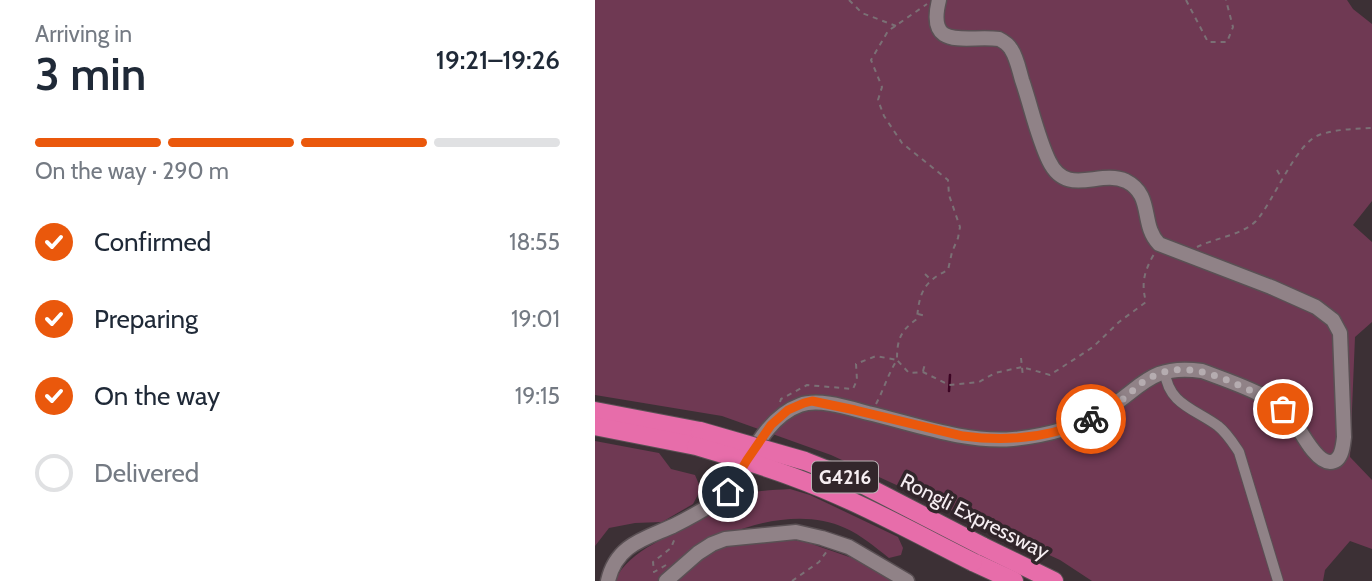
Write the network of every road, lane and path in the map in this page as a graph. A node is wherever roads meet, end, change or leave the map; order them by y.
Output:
1 (849, 0) edge
2 (932, 0) edge
3 (939, 0) edge
4 (1186, 0) edge
5 (1226, 0) edge
6 (896, 26) junction
7 (1372, 128) edge
8 (1277, 170) dead end
9 (1283, 180) junction
10 (1159, 244) junction
11 (1184, 253) junction
12 (925, 274) dead end
13 (931, 280) junction
14 (917, 314) junction
15 (926, 316) dead end
16 (1021, 358) dead end
17 (897, 360) junction
18 (925, 364) dead end
19 (1021, 367) junction
20 (923, 372) junction
21 (1165, 372) junction
22 (1023, 377) dead end
23 (595, 411) edge
24 (873, 414) junction
25 (771, 425) junction
26 (595, 426) edge
27 (698, 439) junction
28 (834, 542) junction
29 (977, 554) junction
30 (608, 581) edge
31 (666, 581) edge
32 (792, 581) edge
33 (907, 581) edge
34 (1014, 581) edge
35 (1054, 581) edge
36 (1278, 581) edge

1 - 6 path
2 - 6 path
3 - 10 street
4 - 5 path
6 - 13 path
7 - 9 path
8 - 9 path
9 - 11 path
10 - 11 street
10 - 19 path
11 - 21 street
12 - 13 path
13 - 14 path
14 - 15 path
14 - 17 path
16 - 19 path
17 - 20 path
17 - 24 path
17 - 25 path
18 - 20 path
19 - 20 path
19 - 22 path
21 - 24 street
21 - 36 street
23 - 27 highway, Rongli Expressway / G4216
24 - 25 street
25 - 30 street
26 - 27 highway, Rongli Expressway / G4216
27 - 29 highway, Rongli Expressway / G4216, bridge
28 - 31 street
28 - 32 path
28 - 33 street
29 - 34 highway, Rongli Expressway / G4216
29 - 35 highway, Rongli Expressway / G4216

